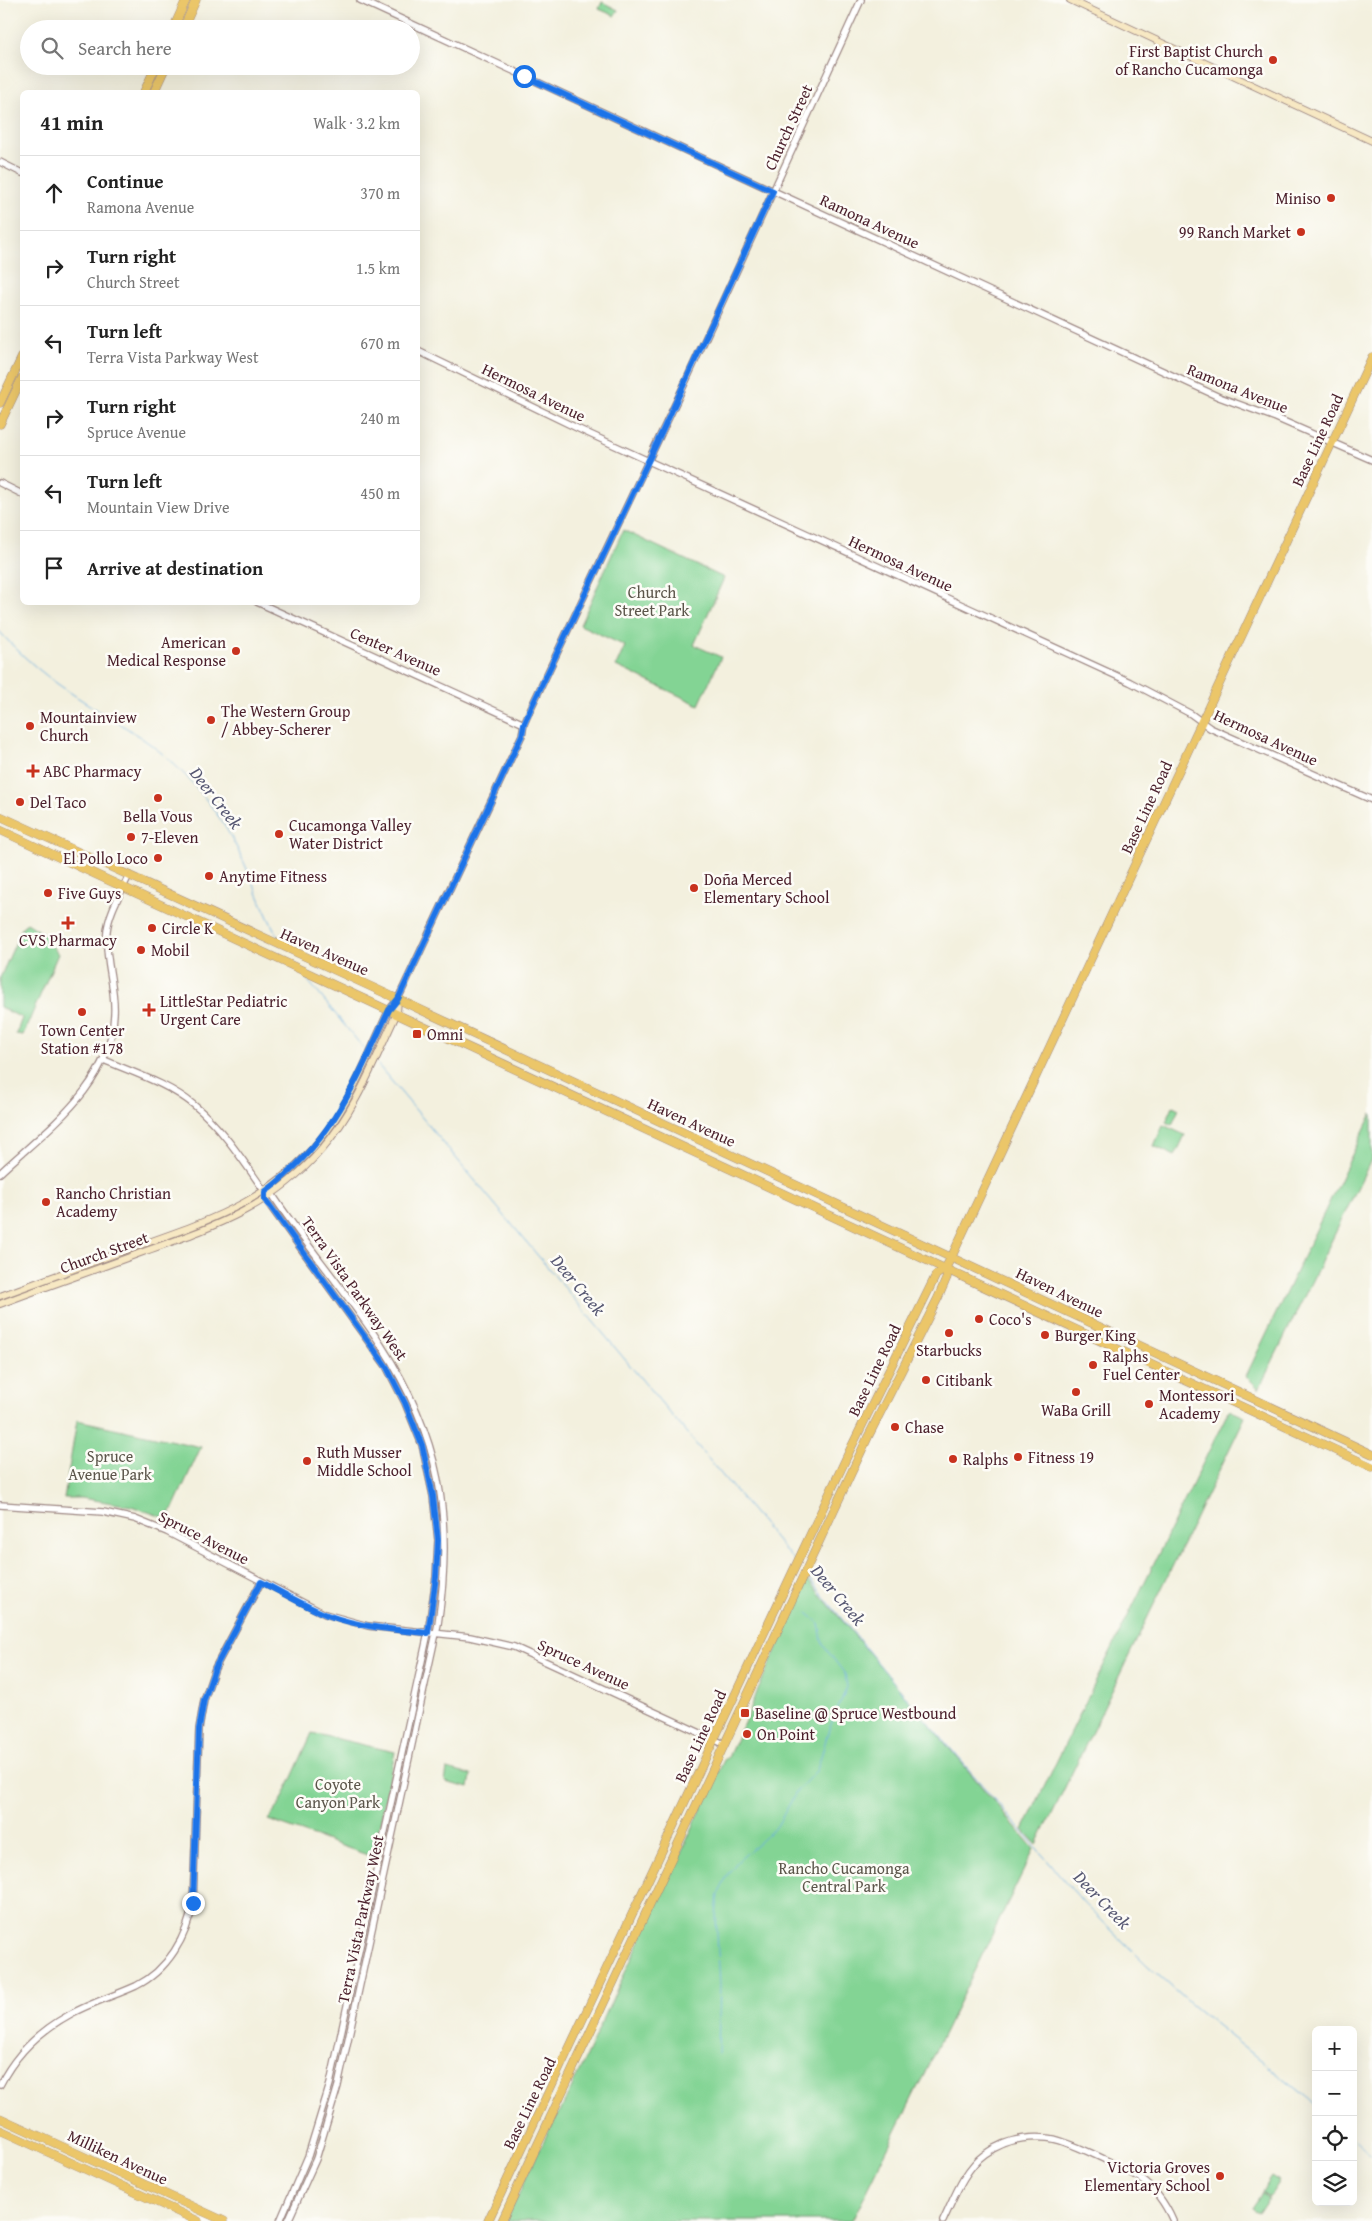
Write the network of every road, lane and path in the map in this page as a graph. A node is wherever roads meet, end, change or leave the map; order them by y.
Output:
1 (186, 0) edge
2 (196, 0) edge
3 (360, 0) edge
4 (862, 0) edge
5 (1070, 0) edge
6 (177, 20) edge
7 (187, 20) edge
8 (403, 20) edge
9 (420, 28) edge
10 (152, 75) edge
11 (162, 75) edge
12 (145, 90) edge
13 (155, 90) edge
14 (1372, 141) edge
15 (0, 162) edge
16 (20, 172) edge
17 (773, 191) junction
18 (420, 353) edge
19 (1372, 357) edge
20 (20, 361) edge
21 (20, 382) edge
22 (0, 403) edge
23 (0, 424) edge
24 (1332, 441) junction
25 (1372, 460) edge
26 (648, 461) junction
27 (0, 483) edge
28 (20, 493) edge
29 (264, 605) edge
30 (1200, 721) junction
31 (524, 724) junction
32 (1372, 800) edge
33 (0, 816) edge
34 (0, 830) edge
35 (129, 875) junction
36 (123, 888) junction
37 (398, 999) junction
38 (393, 1011) junction
39 (104, 1060) junction
40 (0, 1172) edge
41 (268, 1193) junction
42 (265, 1199) junction
43 (952, 1256) junction
44 (946, 1269) junction
45 (0, 1296) edge
46 (0, 1304) edge
47 (1372, 1454) edge
48 (1372, 1467) edge
49 (0, 1505) edge
50 (261, 1582) junction
51 (428, 1633) junction
52 (436, 1634) junction
53 (714, 1740) junction
54 (724, 1744) junction
55 (0, 2085) edge
56 (0, 2118) edge
57 (0, 2130) edge
58 (198, 2221) edge
59 (224, 2221) edge
60 (280, 2221) edge
61 (288, 2221) edge
62 (488, 2221) edge
63 (502, 2221) edge
64 (943, 2221) edge
65 (1173, 2221) edge

1 - 6 main road
2 - 7 main road
3 - 8 street, Ramona Avenue
4 - 17 street, Church Street
5 - 14 main road
9 - 17 street, Ramona Avenue
10 - 12 main road
11 - 13 main road
15 - 16 street
17 - 24 street, Ramona Avenue
17 - 26 street, Church Street
18 - 26 street, Hermosa Avenue
19 - 24 main road, Base Line Road
20 - 22 main road
21 - 23 main road
24 - 25 street, Ramona Avenue
24 - 30 main road, Base Line Road
26 - 30 street, Hermosa Avenue
26 - 31 street, Church Street
27 - 28 street
29 - 31 street, Center Avenue
30 - 32 street, Hermosa Avenue
30 - 43 main road, Base Line Road
31 - 37 street, Church Street
33 - 35 main road, Haven Avenue
34 - 36 main road, Haven Avenue
35 - 36 street
35 - 37 main road, Haven Avenue
36 - 38 main road, Haven Avenue
36 - 39 street
37 - 38 main road, Church Street
37 - 43 main road, Haven Avenue
38 - 41 main road, Church Street
38 - 41 main road, Church Street
38 - 44 main road, Haven Avenue
39 - 40 street
39 - 41 street, Terra Vista Parkway West
41 - 42 main road, Church Street
41 - 45 main road, Church Street
41 - 52 street, Terra Vista Parkway West
42 - 46 main road, Church Street
42 - 51 street, Terra Vista Parkway West
43 - 44 main road, Base Line Road
43 - 47 main road, Haven Avenue
44 - 48 main road, Haven Avenue
44 - 53 main road, Base Line Road
44 - 54 main road, Base Line Road
49 - 50 street, Spruce Avenue
50 - 51 street, Spruce Avenue
50 - 55 street
51 - 52 street, Spruce Avenue
51 - 60 street, Terra Vista Parkway West
52 - 53 street, Spruce Avenue
52 - 61 street, Terra Vista Parkway West
53 - 54 street, Spruce Avenue
53 - 62 main road, Base Line Road
54 - 63 main road, Base Line Road
56 - 59 main road, Milliken Avenue
57 - 58 main road, Milliken Avenue
64 - 65 street

